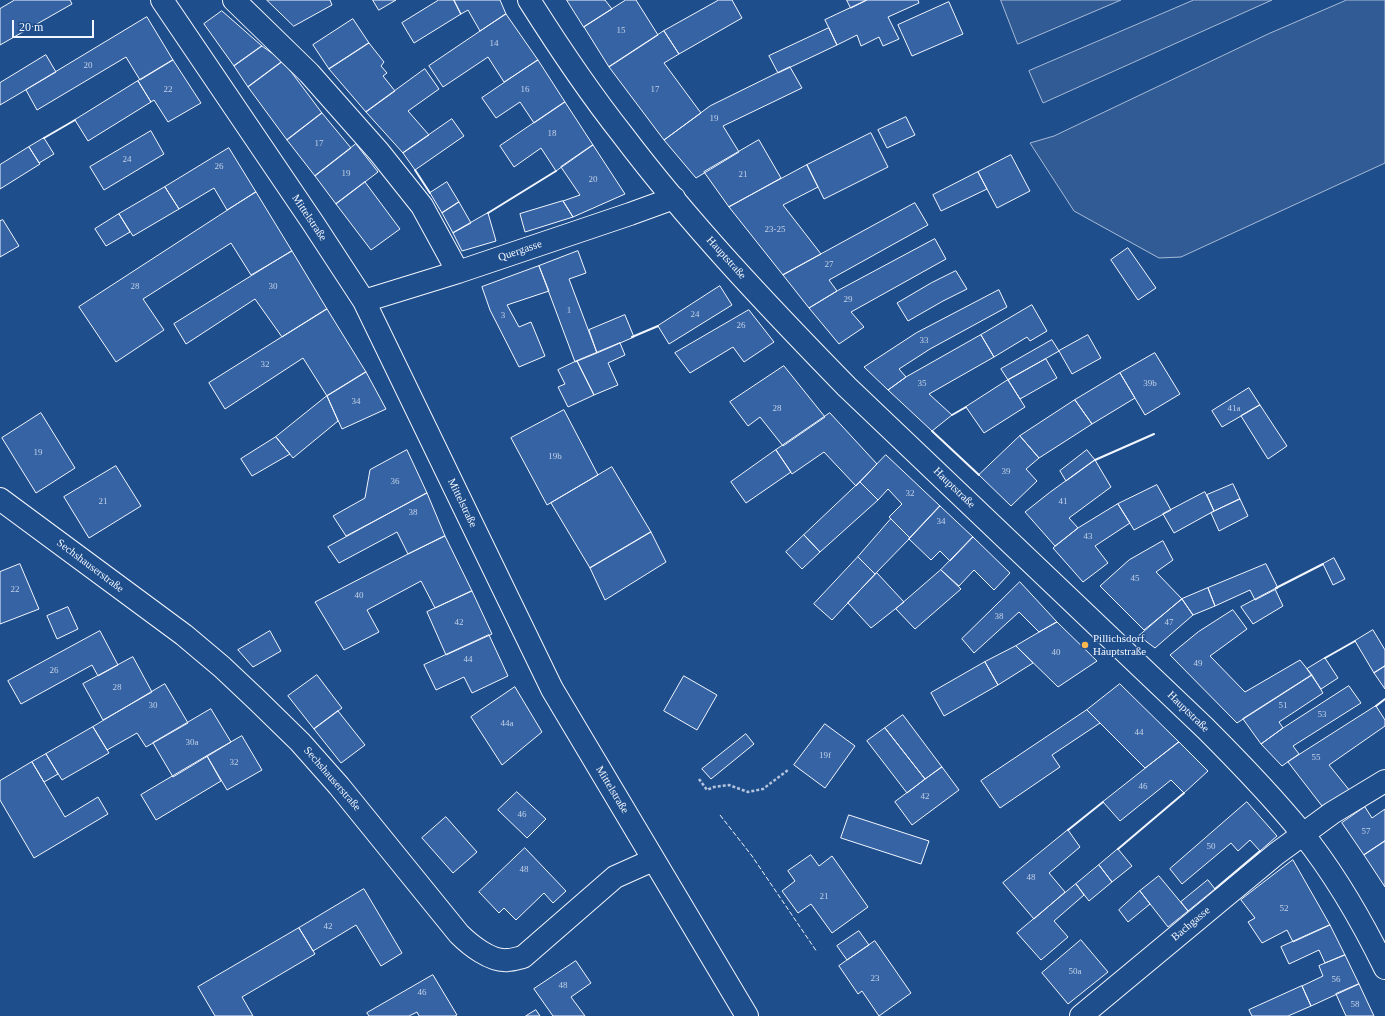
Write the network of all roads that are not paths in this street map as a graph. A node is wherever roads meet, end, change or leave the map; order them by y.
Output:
1 (162, 0) edge
2 (234, 0) edge
3 (529, 0) edge
4 (674, 198) junction
5 (458, 272) junction
6 (364, 301) junction
7 (0, 499) edge
8 (1385, 781) edge
9 (1303, 834) junction
10 (653, 860) junction
11 (1385, 968) edge
12 (747, 1016) edge
13 (1081, 1016) edge

1 - 6 street, Mittelstraße
2 - 5 street
3 - 4 street, Hauptstraße
4 - 5 street, Quergasse
4 - 9 street, Hauptstraße
5 - 6 street, Quergasse
6 - 10 street, Mittelstraße
7 - 10 street, Sechshauserstraße
8 - 9 street, Bachgasse
9 - 11 street, Hauptstraße
9 - 13 street, Bachgasse
10 - 12 street, Mittelstraße

